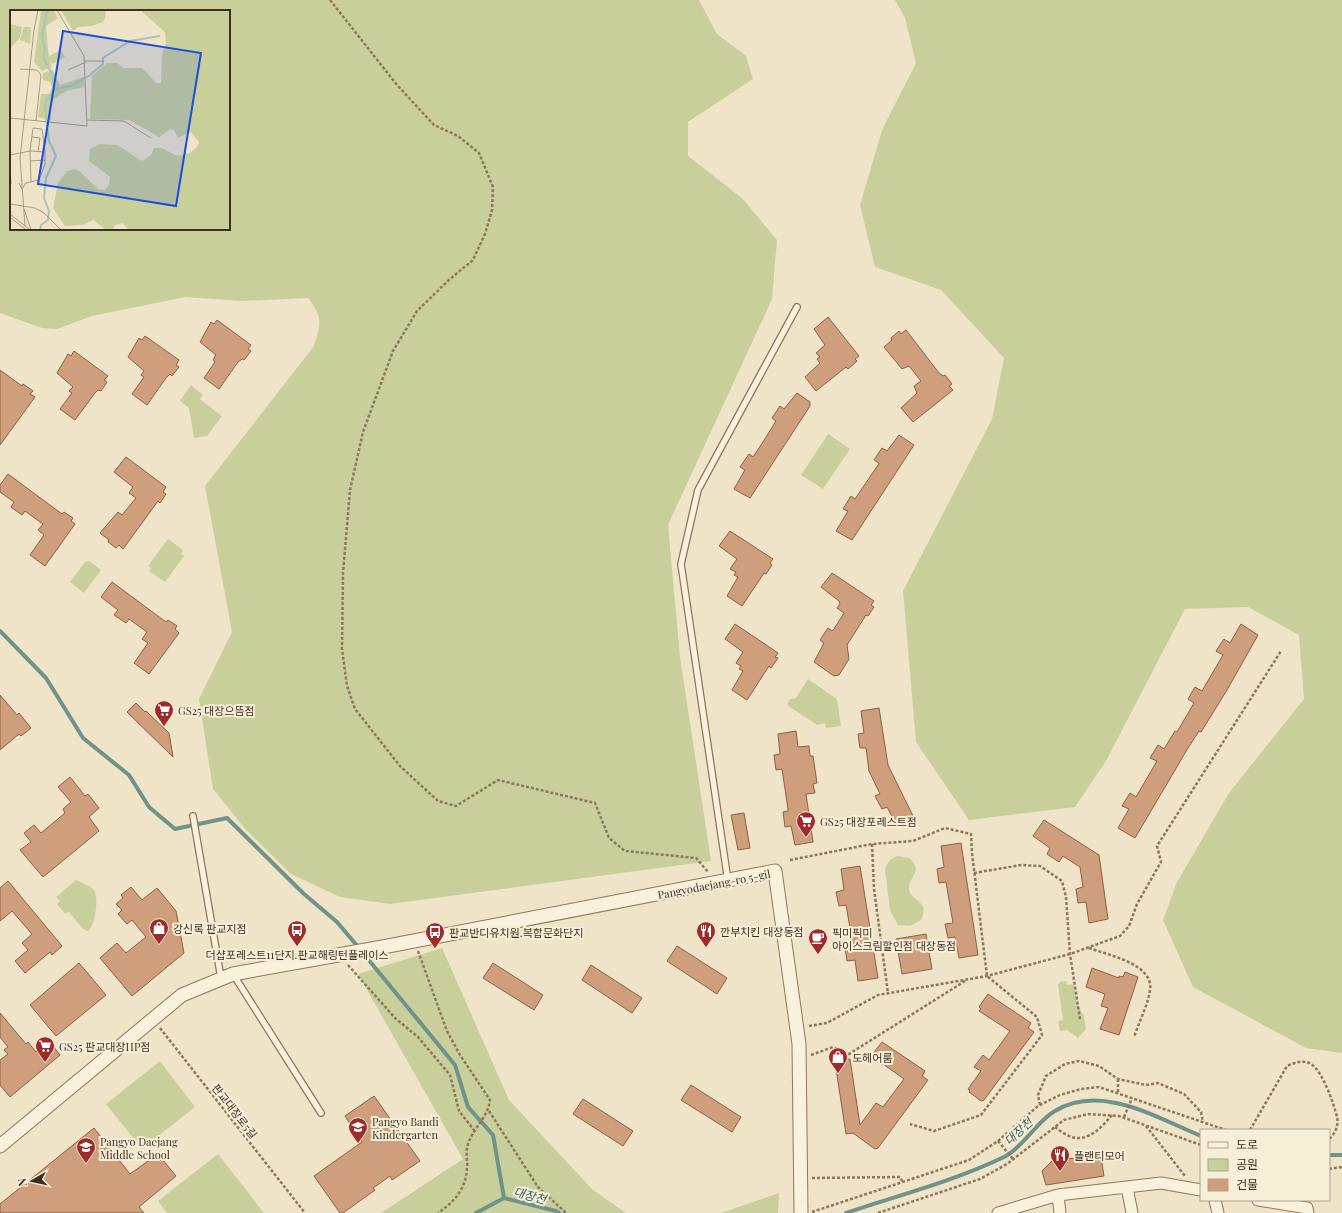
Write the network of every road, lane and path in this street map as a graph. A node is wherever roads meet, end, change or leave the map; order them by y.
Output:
1 (330, 0) edge
2 (796, 308) dead end
3 (1281, 651) dead end
4 (193, 816) dead end
5 (872, 844) junction
6 (790, 860) dead end
7 (974, 873) junction
8 (722, 883) junction
9 (414, 941) junction
10 (1088, 948) junction
11 (1070, 954) junction
12 (341, 955) junction
13 (227, 976) junction
14 (987, 976) junction
15 (968, 979) junction
16 (888, 993) junction
17 (153, 1019) junction
18 (1080, 1019) dead end
19 (796, 1028) junction
20 (1134, 1037) dead end
21 (799, 1059) junction
22 (1118, 1079) junction
23 (1118, 1093) junction
24 (1132, 1098) junction
25 (1040, 1105) junction
26 (489, 1111) junction
27 (321, 1113) dead end
28 (1112, 1115) junction
29 (1125, 1116) junction
30 (1203, 1122) junction
31 (910, 1124) dead end
32 (1145, 1125) junction
33 (1055, 1127) junction
34 (475, 1129) junction
35 (1223, 1129) edge
36 (1251, 1129) edge
37 (1330, 1138) edge
38 (998, 1141) junction
39 (1200, 1145) edge
40 (0, 1146) edge
41 (1013, 1159) junction
42 (1342, 1167) edge
43 (1330, 1169) edge
44 (902, 1181) junction
45 (800, 1183) junction
46 (1127, 1187) junction
47 (1198, 1190) edge
48 (1058, 1195) junction
49 (1215, 1201) edge
50 (1264, 1201) edge
51 (305, 1213) edge
52 (438, 1213) edge
53 (566, 1213) edge
54 (801, 1213) edge
55 (808, 1213) edge
56 (878, 1213) edge
57 (998, 1213) edge
58 (1060, 1213) edge
59 (1132, 1213) edge
60 (1218, 1213) edge
61 (1308, 1213) edge

1 - 8 path
2 - 8 lane
3 - 10 path
4 - 13 lane
5 - 6 path
5 - 7 path
5 - 16 path
7 - 11 path
7 - 14 path
8 - 9 street, Pangyodaejang-ro 5-gil
8 - 19 street, Pangyodaejang-ro 5-gil
9 - 12 street, Pangyodaejang-ro 5-gil
9 - 26 path
10 - 11 path
10 - 20 path
11 - 14 path
11 - 18 path
12 - 13 street
12 - 34 path
13 - 17 street
13 - 27 lane
14 - 15 path
14 - 31 path
15 - 16 path
15 - 21 path
16 - 19 path
17 - 40 street
17 - 51 path, 판교대장로5길
19 - 21 street, Pangyodaejang-ro 5-gil
21 - 45 street, Pangyodaejang-ro 5-gil
22 - 23 path
22 - 25 path
22 - 30 path
23 - 24 path
23 - 25 path
24 - 29 path
24 - 30 path
25 - 38 path
26 - 34 path
26 - 53 path
28 - 29 path
28 - 33 path
28 - 33 path
29 - 32 path
30 - 35 path
32 - 39 path
32 - 47 path
33 - 41 path
34 - 52 path
36 - 37 path
38 - 41 path
38 - 44 path
41 - 56 path
42 - 43 path
44 - 45 path
44 - 55 path
45 - 54 street, Pangyodaejang-ro 5-gil
46 - 47 street
46 - 48 street
46 - 59 street
48 - 57 street
48 - 58 street
49 - 60 street
50 - 61 street

